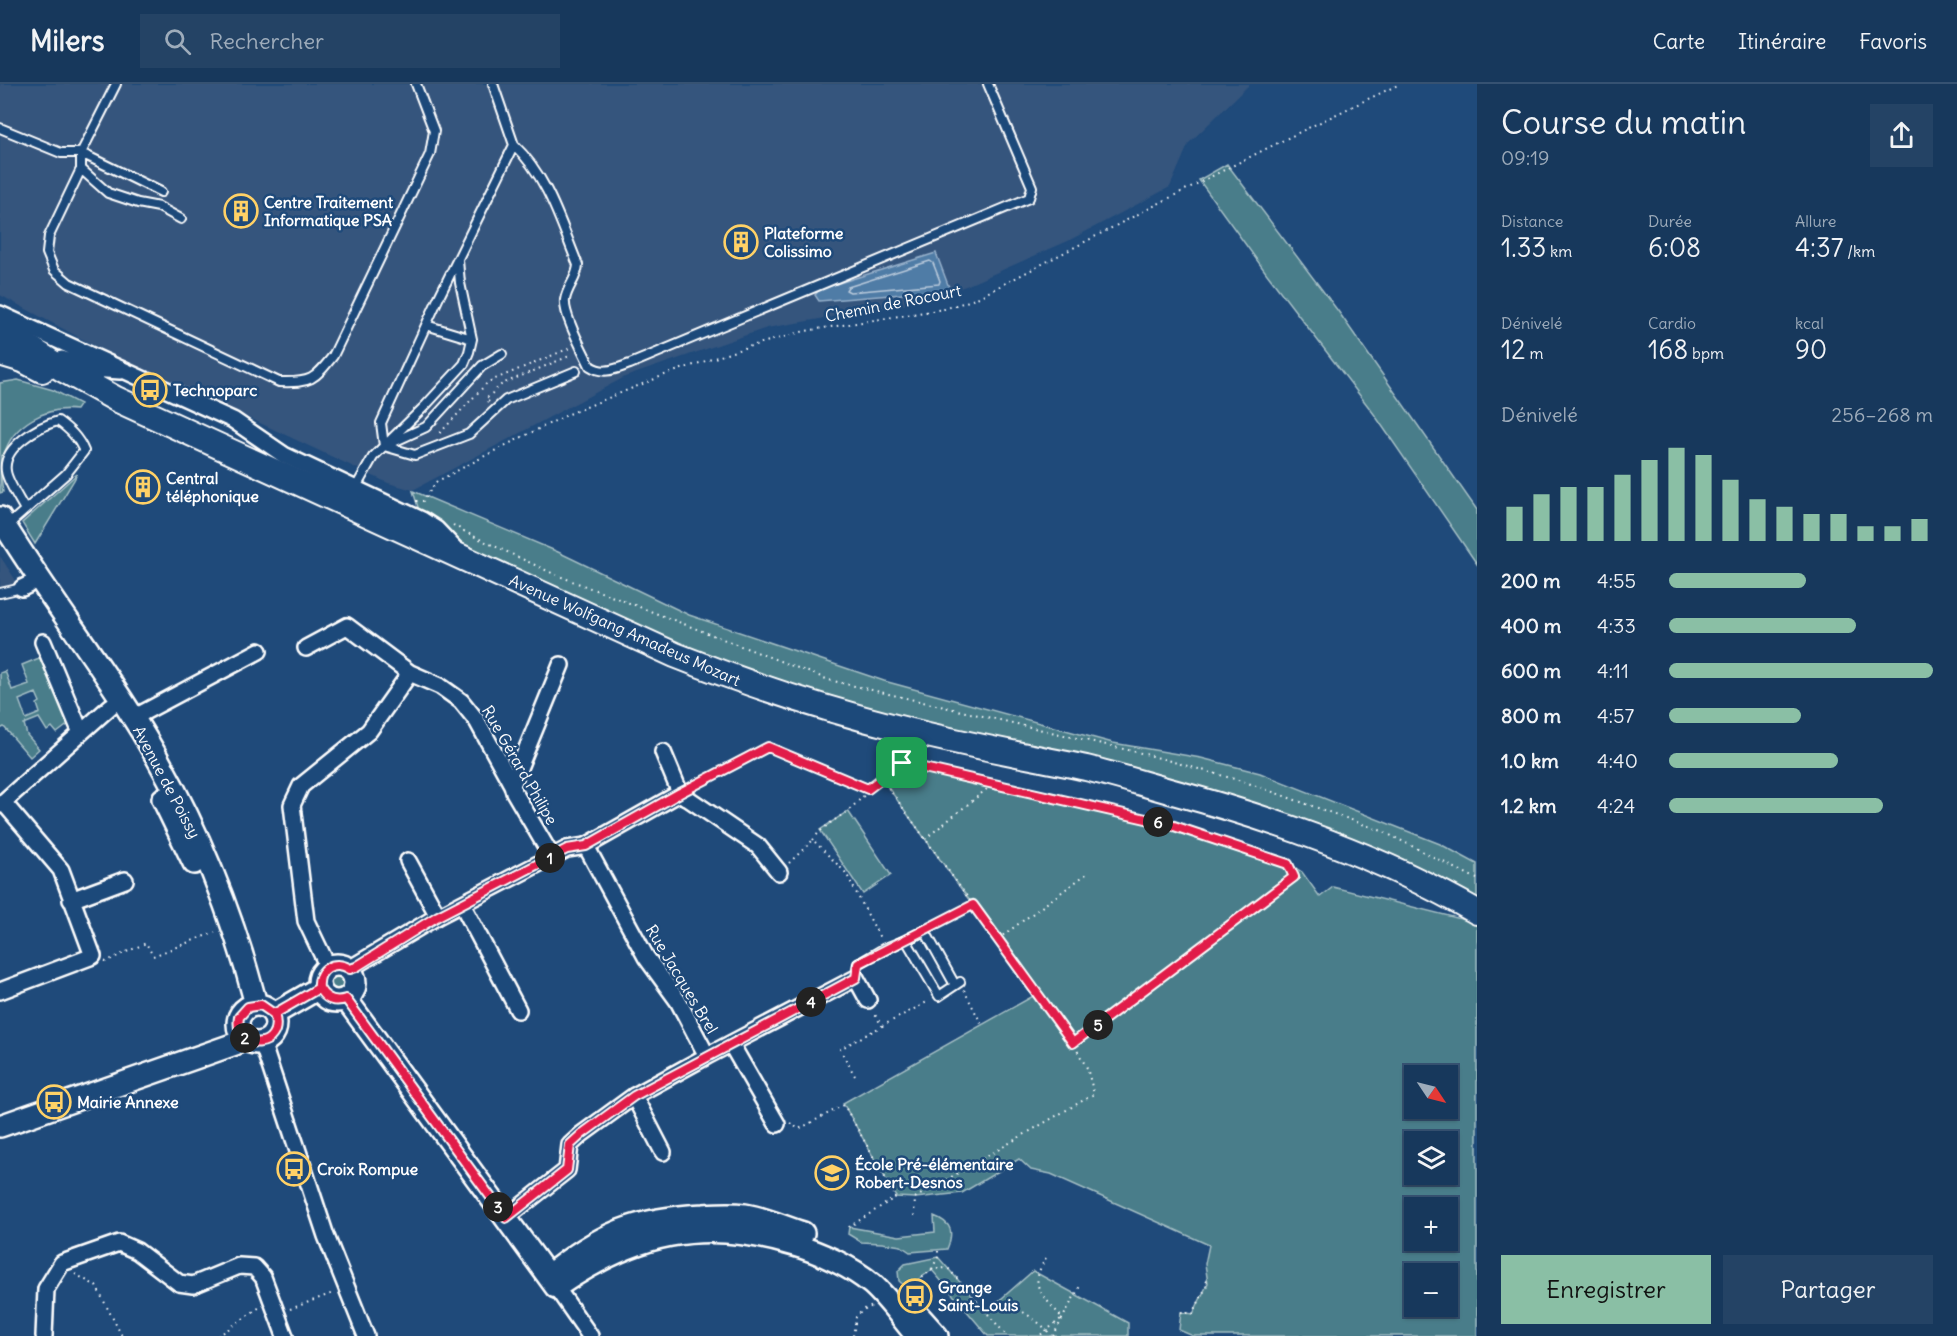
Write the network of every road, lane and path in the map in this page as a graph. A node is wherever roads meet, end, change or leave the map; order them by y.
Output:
1 (116, 84) edge
2 (416, 84) edge
3 (493, 84) edge
4 (988, 84) edge
5 (1400, 84) edge
6 (0, 128) edge
7 (514, 145) junction
8 (81, 153) junction
9 (81, 169) junction
10 (161, 192) dead end
11 (181, 219) dead end
12 (458, 260) junction
13 (0, 314) edge
14 (426, 326) junction
15 (0, 333) edge
16 (472, 339) junction
17 (580, 344) junction
18 (32, 349) junction
19 (0, 352) edge
20 (502, 354) dead end
21 (585, 355) junction
22 (126, 370) junction
23 (576, 370) dead end
24 (0, 372) edge
25 (62, 381) junction
26 (116, 399) junction
27 (495, 409) junction
28 (438, 434) dead end
29 (384, 446) junction
30 (358, 500) junction
31 (412, 501) dead end
32 (423, 501) junction
33 (421, 506) dead end
34 (25, 510) junction
35 (451, 524) dead end
36 (2, 529) edge
37 (30, 584) junction
38 (0, 593) edge
39 (43, 642) dead end
40 (306, 648) dead end
41 (259, 651) dead end
42 (561, 665) dead end
43 (410, 673) junction
44 (116, 703) junction
45 (133, 718) junction
46 (899, 728) junction
47 (81, 733) junction
48 (663, 752) dead end
49 (902, 763) junction
50 (882, 779) junction
51 (993, 784) junction
52 (512, 785) junction
53 (868, 789) junction
54 (680, 793) junction
55 (2, 803) edge
56 (926, 839) junction
57 (813, 840) junction
58 (586, 846) junction
59 (552, 857) junction
60 (408, 861) dead end
61 (779, 872) joint
62 (1089, 872) dead end
63 (1477, 879) edge
64 (125, 880) dead end
65 (72, 900) junction
66 (462, 903) junction
67 (973, 905) junction
68 (1477, 912) edge
69 (438, 916) junction
70 (219, 930) junction
71 (925, 931) junction
72 (998, 939) junction
73 (906, 940) junction
74 (885, 948) junction
75 (93, 956) junction
76 (328, 967) junction
77 (856, 978) junction
78 (957, 984) junction
79 (350, 986) junction
80 (319, 988) junction
81 (0, 991) edge
82 (939, 996) junction
83 (868, 1000) joint
84 (259, 1008) junction
85 (518, 1010) dead end
86 (982, 1025) dead end
87 (882, 1026) junction
88 (253, 1040) junction
89 (1073, 1043) junction
90 (731, 1044) junction
91 (707, 1056) junction
92 (855, 1076) dead end
93 (634, 1096) junction
94 (777, 1124) joint
95 (0, 1126) edge
96 (663, 1152) dead end
97 (914, 1217) dead end
98 (506, 1218) junction
99 (849, 1227) dead end
100 (938, 1250) dead end
101 (1046, 1258) dead end
102 (62, 1263) junction
103 (932, 1269) junction
104 (1204, 1278) dead end
105 (552, 1282) junction
106 (1080, 1286) dead end
107 (909, 1290) dead end
108 (337, 1292) dead end
109 (874, 1305) dead end
110 (273, 1306) junction
111 (986, 1312) junction
112 (1180, 1312) dead end
113 (1062, 1318) junction
114 (1047, 1330) junction
115 (44, 1336) edge
116 (121, 1336) edge
117 (218, 1336) edge
118 (285, 1336) edge
119 (366, 1336) edge
120 (590, 1336) edge
121 (854, 1336) edge
122 (917, 1336) edge
123 (937, 1336) edge
124 (1007, 1336) edge
125 (1039, 1336) edge
126 (1052, 1336) edge

1 - 8 lane
2 - 9 lane
3 - 7 lane
4 - 21 lane
5 - 32 path, Chemin de Rocourt
6 - 8 lane
7 - 12 lane
7 - 17 lane
8 - 9 lane
8 - 10 lane
9 - 11 lane
12 - 14 lane
12 - 16 lane
13 - 22 street
14 - 16 lane
14 - 29 lane
15 - 18 main road
16 - 29 lane
17 - 21 lane
17 - 28 path
18 - 22 street
18 - 26 main road
19 - 25 main road
20 - 29 lane
21 - 27 path
22 - 30 street
23 - 27 lane
24 - 25 main road
25 - 26 main road
26 - 30 main road, Avenue Wolfgang Amadeus Mozart
27 - 29 lane
29 - 30 lane
30 - 46 main road, Avenue Wolfgang Amadeus Mozart
31 - 32 path
32 - 33 path, Chemin de Rocourt
34 - 34 lane
34 - 36 lane
35 - 63 path
36 - 37 street
37 - 38 lane
37 - 44 street, Avenue de Poissy
37 - 44 street, Avenue de Poissy
39 - 47 street
40 - 43 street, Rue Gérard Philipe
41 - 45 street
42 - 52 street
43 - 52 street, Rue Gérard Philipe
43 - 76 street
44 - 45 street, Avenue de Poissy
44 - 47 street
44 - 70 street, Avenue de Poissy
45 - 84 street, Avenue de Poissy
46 - 49 path
46 - 68 main road, Avenue Wolfgang Amadeus Mozart
47 - 55 street
48 - 54 street
49 - 50 path
49 - 51 path
50 - 53 path
50 - 56 path
51 - 56 path
51 - 89 path
52 - 59 street, Rue Gérard Philipe
53 - 54 path
53 - 57 path
54 - 58 street
54 - 61 street
55 - 65 street
56 - 67 path
57 - 61 path
57 - 74 path
58 - 59 street
58 - 91 street, Rue Jacques Brel
59 - 66 street
60 - 69 street
62 - 72 path
64 - 65 street
65 - 75 street
66 - 69 street
66 - 85 street
67 - 71 path
67 - 72 path
69 - 79 street
70 - 75 path
70 - 84 street, Avenue de Poissy
71 - 73 lane
71 - 78 lane
72 - 89 path
73 - 74 lane
73 - 82 lane
74 - 77 lane
75 - 81 street
76 - 79 street
76 - 80 street
77 - 83 street
77 - 90 street
78 - 82 lane
78 - 86 path
79 - 80 street
79 - 98 street
80 - 84 street
82 - 87 path
83 - 87 path
84 - 88 street
84 - 88 street
87 - 92 path
88 - 95 street
88 - 119 street
89 - 97 path
90 - 91 street
90 - 94 street
91 - 93 street, Rue Jacques Brel
93 - 96 street
93 - 98 street, Rue Jacques Brel
94 - 99 path
98 - 105 street
100 - 103 path
101 - 113 path
102 - 110 street
102 - 115 street
102 - 116 path
103 - 107 path
103 - 111 path
104 - 112 path
105 - 120 street
105 - 122 street
105 - 123 street
106 - 113 path
108 - 110 path
109 - 121 path
110 - 117 path
110 - 118 street
111 - 114 path
111 - 124 path
113 - 114 path
113 - 126 path
114 - 125 path
114 - 126 path

